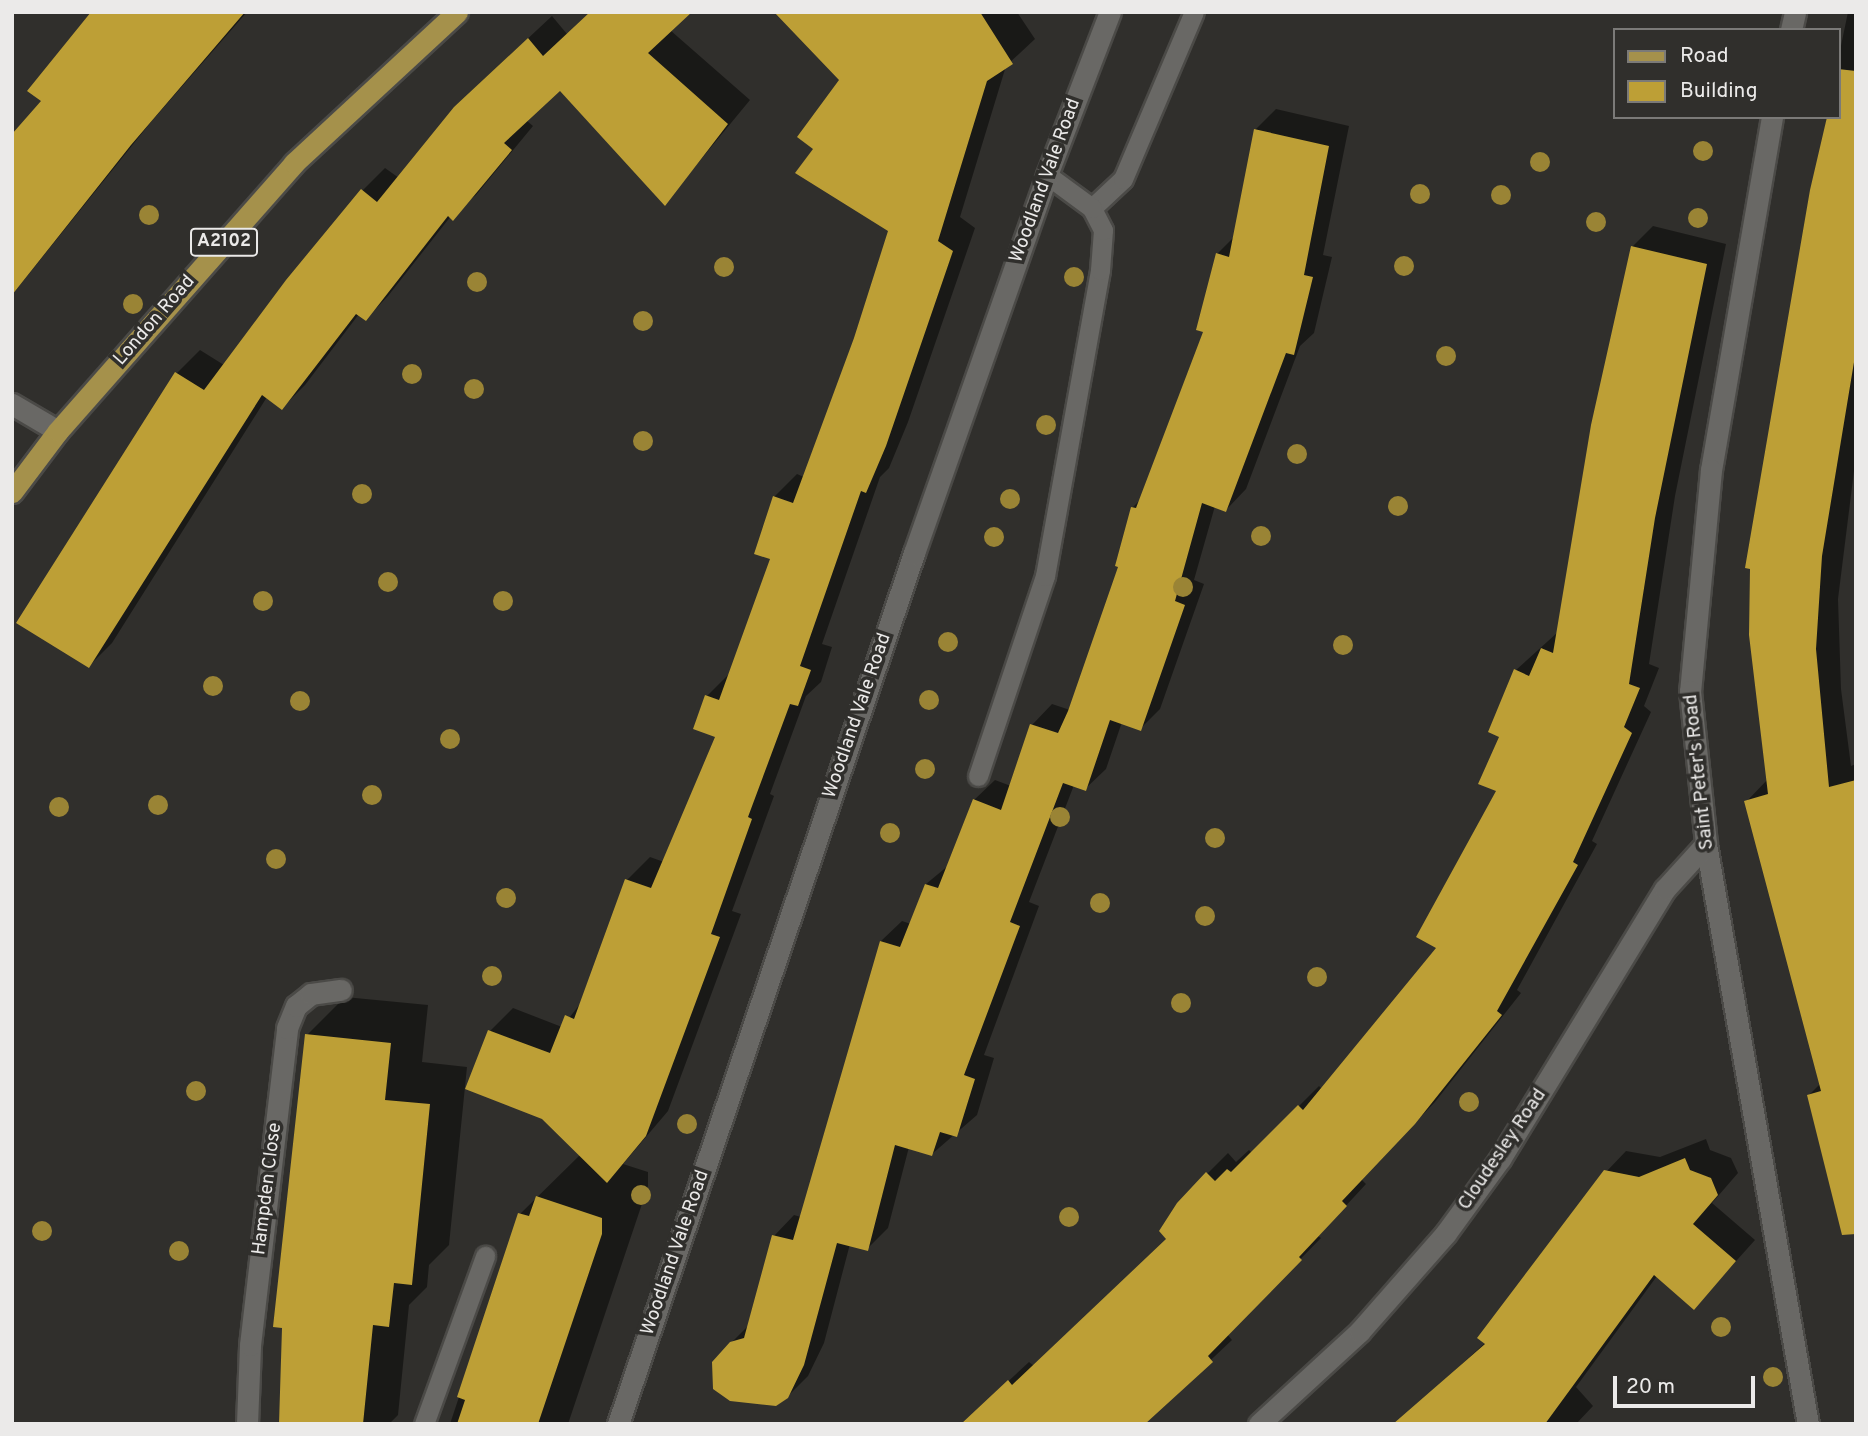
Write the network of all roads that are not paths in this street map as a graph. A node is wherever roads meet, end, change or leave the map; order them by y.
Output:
1 (457, 12) edge
2 (1110, 12) edge
3 (1195, 12) edge
4 (1772, 119) edge
5 (1047, 175) junction
6 (1092, 208) junction
7 (12, 404) edge
8 (58, 430) junction
9 (12, 492) edge
10 (978, 776) dead end
11 (1706, 844) junction
12 (341, 990) dead end
13 (485, 1256) dead end
14 (247, 1424) edge
15 (424, 1424) edge
16 (618, 1424) edge
17 (1259, 1424) edge
18 (1808, 1424) edge

1 - 8 main road, London Road / A2102
2 - 5 street, Woodland Vale Road
3 - 6 lane
4 - 11 street, Saint Peter's Road
5 - 6 lane
5 - 16 street, Woodland Vale Road
6 - 10 lane
7 - 8 street
8 - 9 main road, London Road / A2102
11 - 17 street, Cloudesley Road
11 - 18 street, Saint Peter's Road
12 - 14 street, Hampden Close
13 - 15 lane

